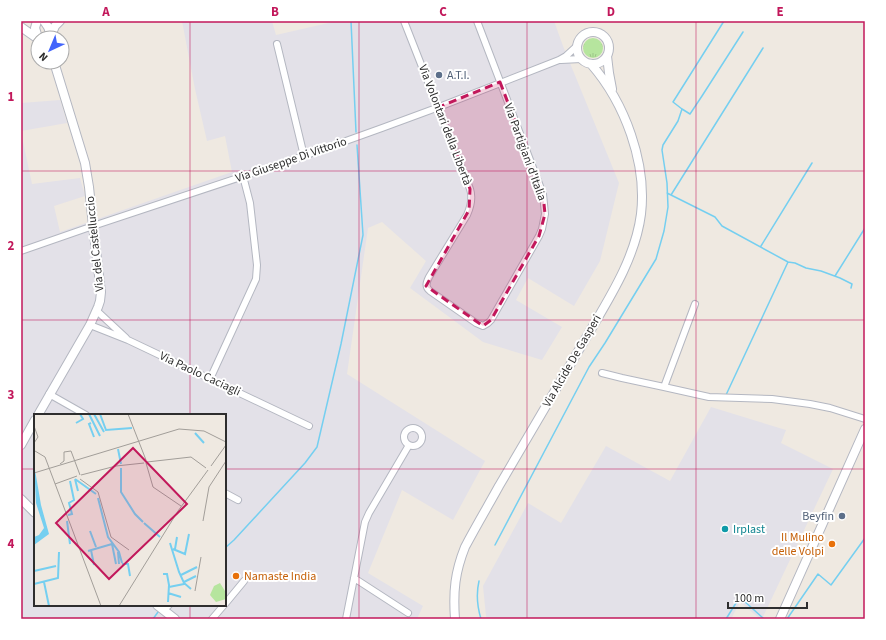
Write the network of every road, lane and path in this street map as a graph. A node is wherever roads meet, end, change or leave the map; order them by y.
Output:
1 (44, 21) edge
2 (60, 21) edge
3 (404, 21) edge
4 (477, 21) edge
5 (21, 28) edge
6 (49, 30) edge
7 (54, 30) edge
8 (30, 34) edge
9 (277, 44) dead end
10 (578, 45) junction
11 (607, 56) junction
12 (581, 59) junction
13 (559, 60) junction
14 (591, 64) junction
15 (56, 70) edge
16 (500, 82) junction
17 (614, 95) junction
18 (439, 107) junction
19 (304, 156) junction
20 (243, 176) junction
21 (93, 226) junction
22 (21, 251) edge
23 (430, 291) joint
24 (695, 304) dead end
25 (97, 311) junction
26 (90, 325) junction
27 (128, 340) junction
28 (602, 373) dead end
29 (210, 379) junction
30 (664, 387) junction
31 (49, 394) junction
32 (39, 414) edge
33 (84, 414) edge
34 (865, 419) edge
35 (34, 422) edge
36 (309, 426) dead end
37 (865, 429) edge
38 (21, 445) edge
39 (409, 445) dead end
40 (226, 494) edge
41 (21, 499) edge
42 (238, 500) dead end
43 (21, 505) edge
44 (34, 511) edge
45 (354, 578) junction
46 (244, 581) dead end
47 (226, 602) edge
48 (222, 606) edge
49 (167, 608) edge
50 (408, 613) dead end
51 (176, 619) edge
52 (212, 619) edge
53 (346, 619) edge
54 (455, 619) edge
55 (780, 619) edge

1 - 6 street
2 - 7 street
3 - 18 street, Via Volontari della Libertà
4 - 16 street, Via Partigiani d'Italia
5 - 8 street
9 - 19 street
10 - 11 street
10 - 12 street
10 - 13 street, Via Giuseppe Di Vittorio
11 - 14 street
11 - 17 street, Via Alcide De Gasperi
12 - 13 street, Via Giuseppe Di Vittorio
12 - 14 street
13 - 16 street, Via Giuseppe Di Vittorio
14 - 17 street, Via Alcide De Gasperi
15 - 21 street, Via del Castelluccio
16 - 18 street, Via Giuseppe Di Vittorio
16 - 23 street, Via Partigiani d'Italia
17 - 54 street, Via Alcide De Gasperi
18 - 19 street, Via Giuseppe Di Vittorio
18 - 23 street, Via Volontari della Libertà
19 - 20 street, Via Giuseppe Di Vittorio
20 - 21 street, Via Giuseppe Di Vittorio
20 - 29 street
21 - 22 street, Via Giuseppe Di Vittorio
21 - 25 street, Via del Castelluccio
24 - 30 street
25 - 26 street, Via del Castelluccio
25 - 27 street
26 - 27 street, Via Paolo Caciagli
26 - 31 street, Via del Castelluccio
27 - 29 street, Via Paolo Caciagli
28 - 30 street
29 - 36 street, Via Paolo Caciagli
30 - 34 street
31 - 32 street, Via del Castelluccio
31 - 33 street
35 - 38 street
37 - 55 street
39 - 45 street
40 - 42 street
41 - 44 street
43 - 44 street
45 - 50 street
45 - 53 street
46 - 47 street
48 - 52 street
49 - 51 street

